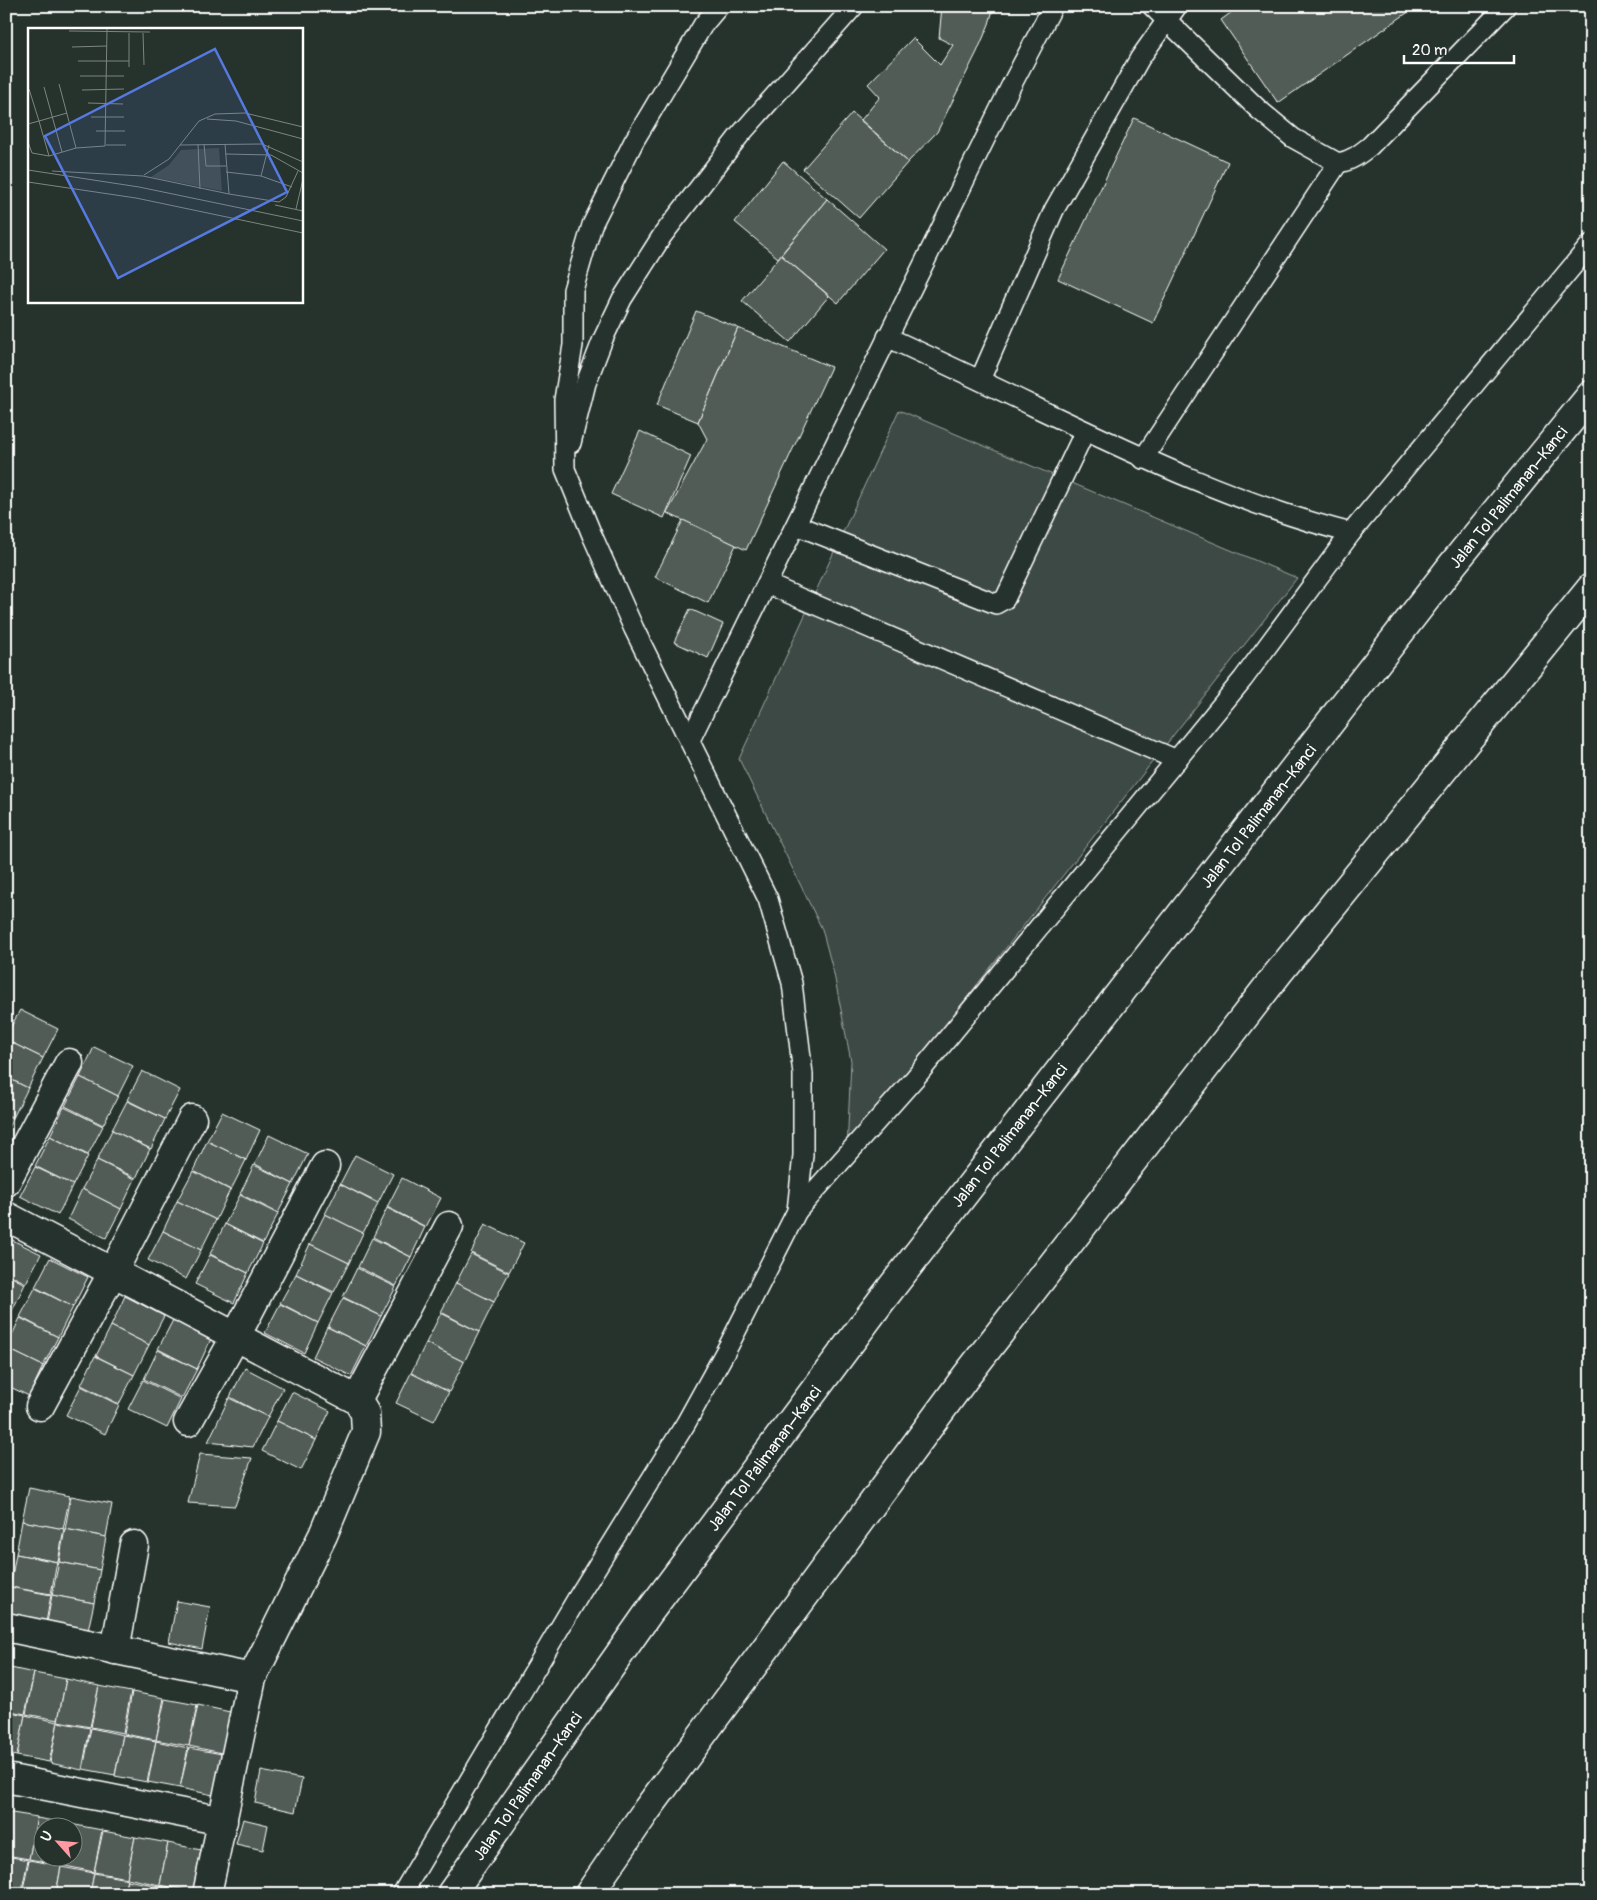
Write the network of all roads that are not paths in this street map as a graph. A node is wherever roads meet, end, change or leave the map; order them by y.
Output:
1 (719, 6) edge
2 (854, 6) edge
3 (1053, 6) edge
4 (1152, 6) edge
5 (1506, 6) edge
6 (1172, 13) edge
7 (1338, 164) junction
8 (1591, 244) edge
9 (887, 338) junction
10 (980, 380) junction
11 (1591, 395) edge
12 (1085, 431) junction
13 (1143, 459) junction
14 (565, 469) junction
15 (796, 525) junction
16 (1351, 533) junction
17 (767, 584) junction
18 (1591, 588) edge
19 (690, 740) junction
20 (1177, 760) junction
21 (69, 1063) dead end
22 (192, 1119) dead end
23 (325, 1166) dead end
24 (6, 1182) edge
25 (798, 1211) junction
26 (6, 1216) edge
27 (449, 1226) dead end
28 (113, 1272) junction
29 (236, 1336) junction
30 (356, 1400) junction
31 (40, 1406) dead end
32 (188, 1422) dead end
33 (134, 1545) dead end
34 (6, 1627) edge
35 (116, 1650) junction
36 (252, 1678) junction
37 (6, 1778) edge
38 (223, 1821) junction
39 (207, 1894) edge
40 (402, 1894) edge
41 (451, 1894) edge
42 (588, 1894) edge

1 - 14 lane
2 - 14 lane
3 - 9 lane
4 - 6 lane
5 - 7 lane
6 - 7 lane
6 - 10 lane
7 - 13 lane
8 - 16 lane
9 - 10 lane
9 - 15 lane
10 - 12 lane
11 - 41 main road, Jalan Tol Palimanan–Kanci
12 - 13 lane
12 - 15 lane
13 - 16 lane
14 - 19 lane
15 - 17 lane
16 - 20 lane
17 - 19 lane
17 - 20 lane
18 - 42 main road
19 - 25 lane
20 - 25 lane
21 - 24 main road
22 - 28 main road
23 - 29 main road
25 - 40 lane
26 - 28 main road
27 - 30 main road
28 - 29 main road
28 - 31 main road
29 - 30 main road
29 - 32 main road
30 - 36 main road
33 - 35 main road
34 - 35 main road
35 - 36 main road
36 - 38 main road
37 - 38 main road
38 - 39 main road

